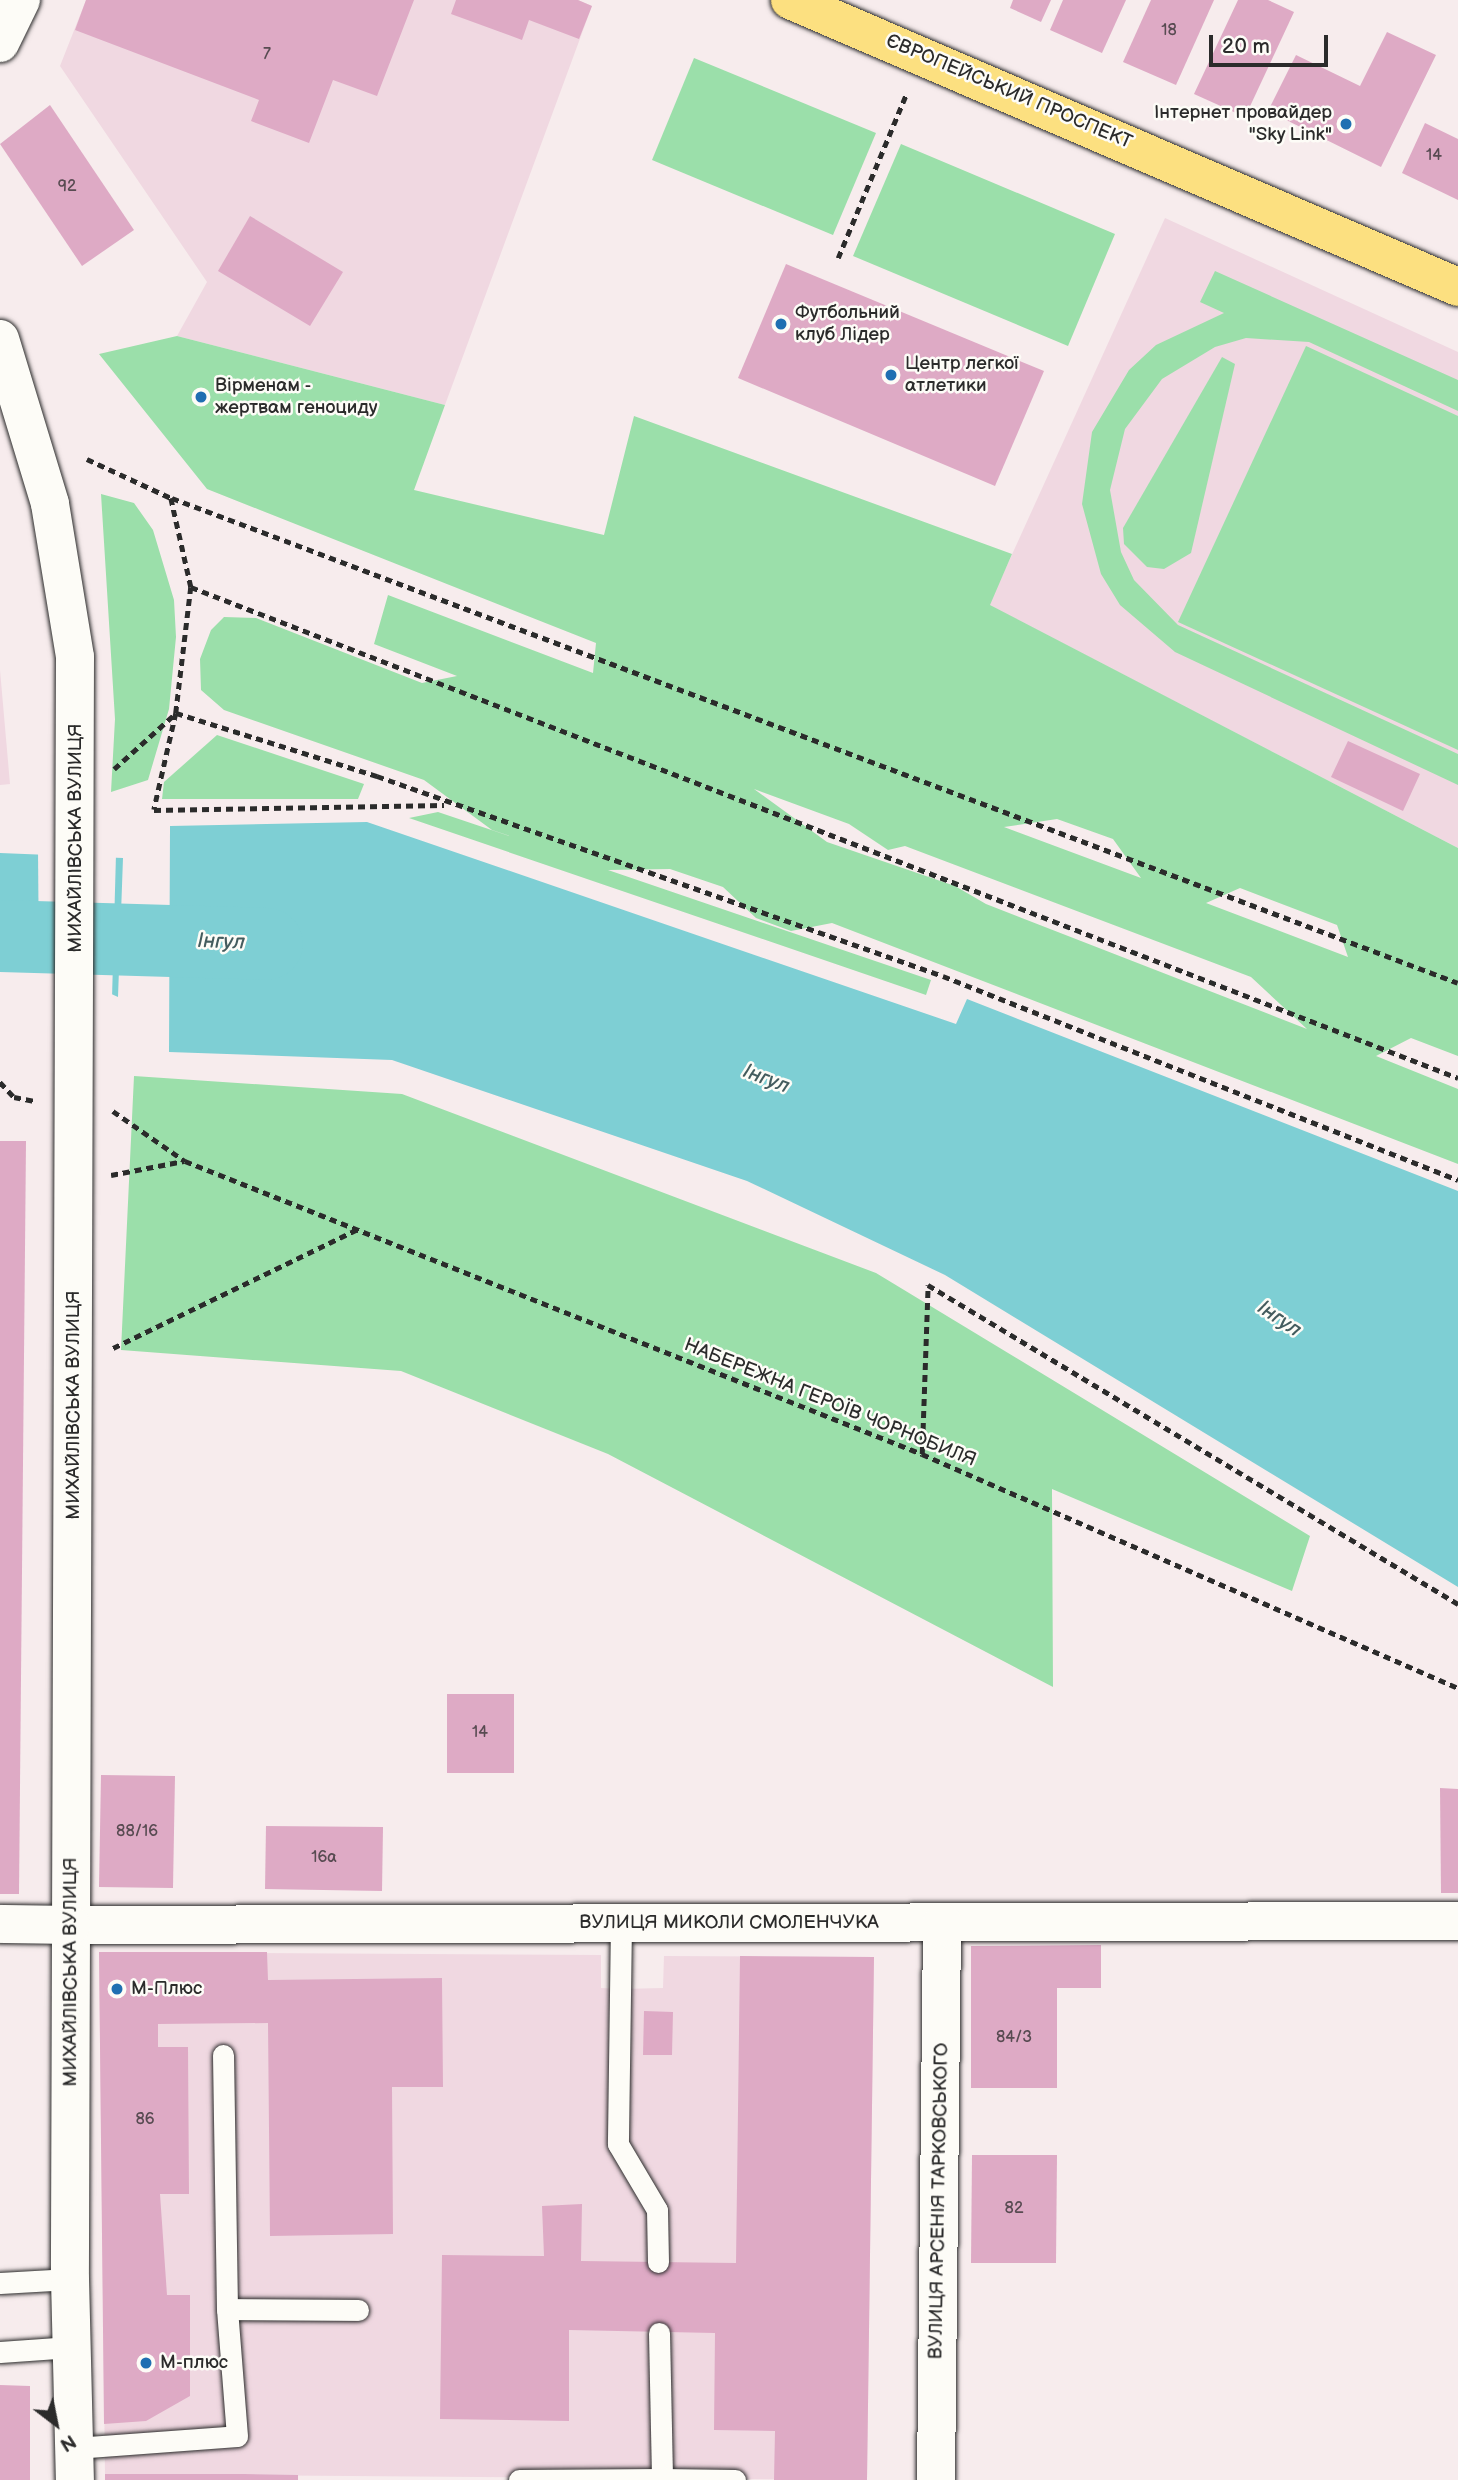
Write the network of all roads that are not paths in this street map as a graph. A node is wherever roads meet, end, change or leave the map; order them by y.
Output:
1 (21, 0) edge
2 (790, 0) edge
3 (0, 43) edge
4 (1458, 287) edge
5 (1, 348) edge
6 (1458, 1921) edge
7 (942, 1922) junction
8 (621, 1923) junction
9 (0, 1924) edge
10 (71, 1925) junction
11 (223, 2055) dead end
12 (658, 2262) dead end
13 (70, 2279) junction
14 (0, 2283) edge
15 (227, 2309) junction
16 (358, 2310) dead end
17 (660, 2333) dead end
18 (71, 2347) junction
19 (0, 2352) edge
20 (75, 2464) edge
21 (662, 2479) edge
22 (519, 2480) edge
23 (735, 2480) edge
24 (936, 2480) edge

1 - 3 street
2 - 4 main road, ЄВРОПЕЙСЬКИЙ ПРОСПЕКТ
5 - 10 street, МИХАЙЛІВСЬКА ВУЛИЦЯ
6 - 7 street, ВУЛИЦЯ МИКОЛИ СМОЛЕНЧУКА
7 - 8 street, ВУЛИЦЯ МИКОЛИ СМОЛЕНЧУКА
7 - 24 street, ВУЛИЦЯ АРСЕНІЯ ТАРКОВСЬКОГО
8 - 10 street, ВУЛИЦЯ МИКОЛИ СМОЛЕНЧУКА
8 - 12 lane
9 - 10 street, ВУЛИЦЯ МИКОЛИ СМОЛЕНЧУКА
10 - 13 street, МИХАЙЛІВСЬКА ВУЛИЦЯ
11 - 15 lane
13 - 14 lane
13 - 18 street, МИХАЙЛІВСЬКА ВУЛИЦЯ
15 - 16 lane
15 - 20 lane
17 - 21 lane
18 - 19 lane
18 - 20 street, МИХАЙЛІВСЬКА ВУЛИЦЯ
21 - 22 lane
21 - 23 lane

